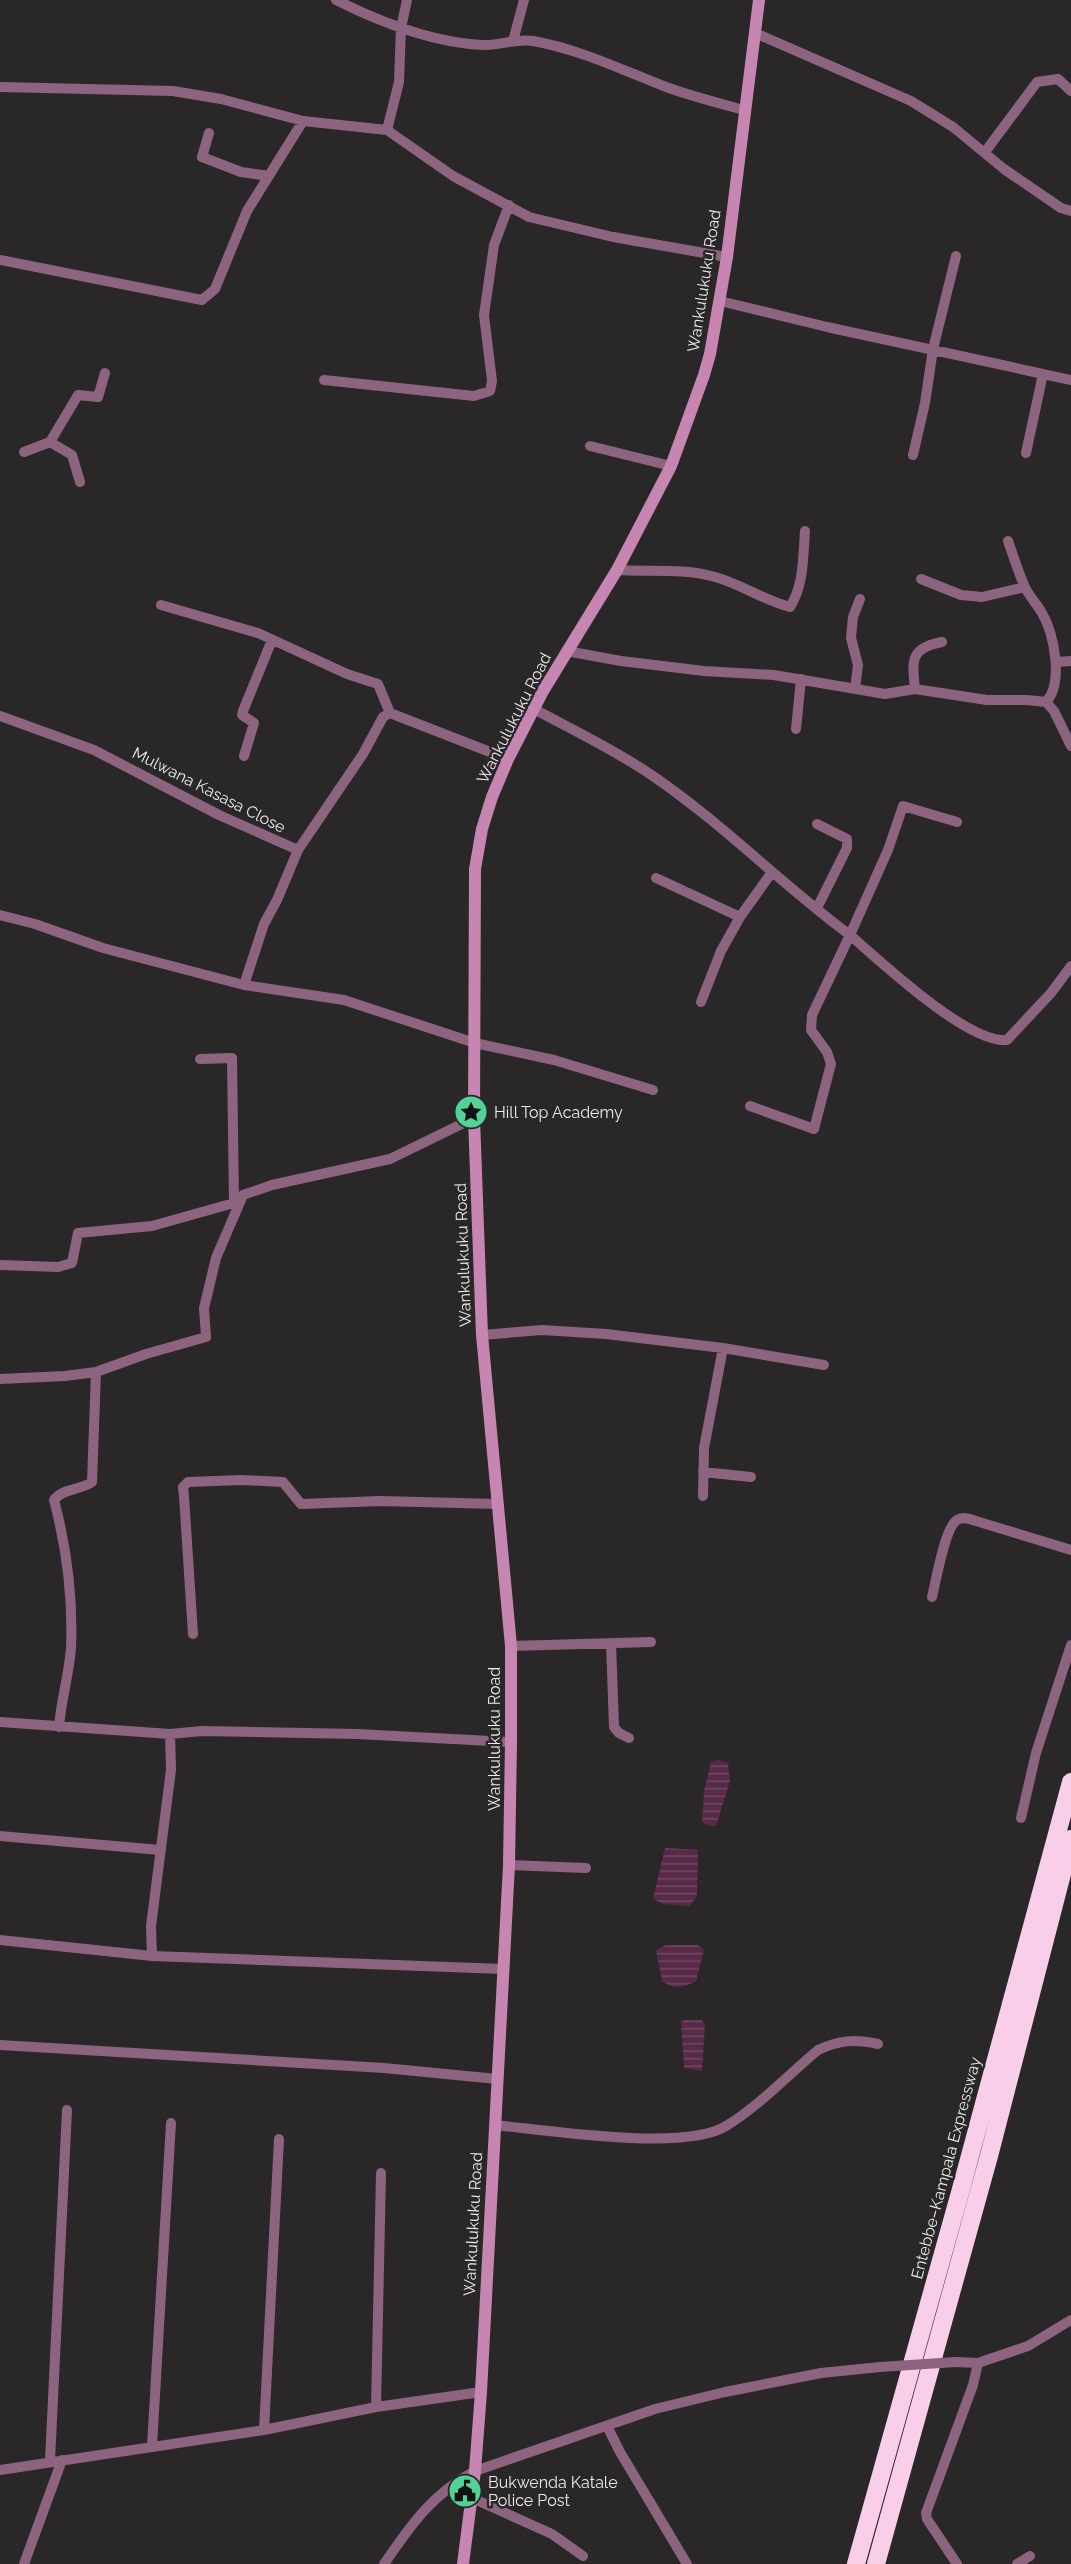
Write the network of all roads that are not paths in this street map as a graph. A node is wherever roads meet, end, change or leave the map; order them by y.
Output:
1 (336, 0) edge
2 (406, 0) edge
3 (524, 0) edge
4 (759, 0) edge
5 (401, 28) junction
6 (755, 33) junction
7 (513, 41) junction
8 (0, 87) edge
9 (1071, 91) edge
10 (744, 110) junction
11 (303, 121) junction
12 (387, 130) junction
13 (209, 133) dead end
14 (985, 152) junction
15 (269, 176) junction
16 (509, 205) junction
17 (1071, 211) edge
18 (727, 256) junction
19 (956, 256) dead end
20 (0, 260) edge
21 (720, 301) junction
22 (933, 349) junction
23 (105, 373) dead end
24 (1043, 374) junction
25 (324, 380) dead end
26 (1071, 380) edge
27 (50, 442) junction
28 (590, 446) dead end
29 (24, 452) dead end
30 (1026, 453) dead end
31 (913, 455) dead end
32 (671, 466) junction
33 (80, 482) dead end
34 (805, 531) dead end
35 (1008, 541) dead end
36 (617, 570) junction
37 (921, 579) dead end
38 (1024, 587) junction
39 (860, 599) dead end
40 (161, 605) dead end
41 (272, 640) junction
42 (942, 642) dead end
43 (566, 651) junction
44 (1071, 661) edge
45 (1056, 662) junction
46 (801, 679) junction
47 (855, 689) junction
48 (915, 689) junction
49 (1046, 702) junction
50 (534, 709) junction
51 (390, 712) junction
52 (0, 716) edge
53 (796, 729) dead end
54 (1071, 746) edge
55 (244, 756) dead end
56 (508, 759) junction
57 (957, 822) dead end
58 (817, 824) dead end
59 (298, 850) junction
60 (772, 872) junction
61 (656, 878) dead end
62 (817, 908) junction
63 (0, 915) edge
64 (740, 917) junction
65 (850, 934) junction
66 (1071, 966) edge
67 (244, 985) junction
68 (701, 1002) dead end
69 (475, 1043) junction
70 (200, 1059) dead end
71 (653, 1090) dead end
72 (750, 1106) dead end
73 (474, 1118) junction
74 (238, 1199) junction
75 (0, 1265) edge
76 (482, 1335) junction
77 (723, 1348) junction
78 (824, 1365) dead end
79 (96, 1372) junction
80 (0, 1379) edge
81 (704, 1472) junction
82 (751, 1478) dead end
83 (704, 1496) dead end
84 (498, 1504) junction
85 (1071, 1550) edge
86 (932, 1596) dead end
87 (193, 1634) dead end
88 (651, 1642) dead end
89 (611, 1643) junction
90 (1071, 1645) edge
91 (511, 1646) junction
92 (0, 1722) edge
93 (59, 1727) junction
94 (170, 1734) junction
95 (629, 1738) dead end
96 (511, 1742) junction
97 (1071, 1782) edge
98 (1021, 1818) dead end
99 (0, 1836) edge
100 (1071, 1839) edge
101 (160, 1850) junction
102 (509, 1865) junction
103 (586, 1868) dead end
104 (0, 1940) edge
105 (152, 1956) junction
106 (504, 1969) junction
107 (878, 2044) dead end
108 (0, 2045) edge
109 (497, 2079) junction
110 (67, 2110) dead end
111 (171, 2123) dead end
112 (495, 2125) junction
113 (279, 2139) dead end
114 (381, 2173) dead end
115 (1071, 2320) edge
116 (978, 2363) junction
117 (481, 2392) junction
118 (376, 2407) junction
119 (608, 2426) junction
120 (264, 2430) junction
121 (152, 2446) junction
122 (56, 2460) junction
123 (0, 2470) edge
124 (475, 2471) junction
125 (472, 2498) junction
126 (583, 2556) dead end
127 (1030, 2556) dead end
128 (24, 2564) edge
129 (384, 2564) edge
130 (463, 2564) edge
131 (687, 2564) edge
132 (856, 2564) edge
133 (876, 2564) edge
134 (957, 2564) edge
135 (1017, 2564) edge

1 - 5 street
2 - 5 street
3 - 7 street
4 - 6 main road, Wankulukuku Road
5 - 7 street
5 - 12 street
6 - 10 main road, Wankulukuku Road
6 - 14 street
7 - 10 street
8 - 11 street
9 - 14 street
10 - 18 main road, Wankulukuku Road
11 - 12 street
11 - 15 street
12 - 16 street
13 - 15 street
14 - 17 street
15 - 20 street
16 - 18 street
16 - 25 street
18 - 21 main road, Wankulukuku Road
19 - 22 street
21 - 22 street
21 - 32 main road, Wankulukuku Road
22 - 24 street
22 - 31 street
23 - 27 street
24 - 26 street
24 - 30 street
27 - 29 street
27 - 33 street
28 - 32 street
32 - 36 main road, Wankulukuku Road
34 - 36 street
35 - 38 street
36 - 43 main road, Wankulukuku Road
37 - 38 street
38 - 45 street
39 - 47 street
40 - 41 street
41 - 51 street
41 - 55 street
42 - 48 street
43 - 46 street
43 - 50 main road, Wankulukuku Road
44 - 45 street
45 - 49 street
46 - 47 street
46 - 53 street
47 - 48 street
48 - 49 street
49 - 54 street
50 - 56 main road, Wankulukuku Road
50 - 60 street
51 - 56 street
51 - 59 street, Mulwana Kasasa Close
52 - 59 street, Mulwana Kasasa Close
56 - 69 main road, Wankulukuku Road
57 - 65 street
58 - 62 street
59 - 67 street
60 - 62 street
60 - 64 street
61 - 64 street
62 - 65 street
63 - 67 street
64 - 68 street
65 - 66 street
65 - 72 street
67 - 69 street
69 - 71 street
69 - 73 main road, Wankulukuku Road
70 - 74 street
73 - 74 street
73 - 76 main road, Wankulukuku Road
74 - 75 street
74 - 79 street
76 - 77 street
76 - 84 main road, Wankulukuku Road
77 - 78 street
77 - 81 street
79 - 80 street
79 - 93 street
81 - 82 street
81 - 83 street
84 - 87 street
84 - 91 main road, Wankulukuku Road
85 - 86 street
88 - 89 street
89 - 91 street
89 - 95 street
90 - 98 street
91 - 96 main road, Wankulukuku Road
92 - 93 street
93 - 94 street
94 - 96 street
94 - 101 street
96 - 102 main road, Wankulukuku Road
97 - 132 highway, Entebbe–Kampala Expressway
99 - 101 street
100 - 133 highway
101 - 105 street
102 - 103 street
102 - 106 main road, Wankulukuku Road
104 - 105 street
105 - 106 street
106 - 109 main road, Wankulukuku Road
107 - 112 street
108 - 109 street
109 - 112 main road, Wankulukuku Road
110 - 122 street
111 - 121 street
112 - 117 main road, Wankulukuku Road
113 - 120 street
114 - 118 street
115 - 116 street
116 - 119 street, bridge
116 - 134 street
117 - 118 street
117 - 124 main road, Wankulukuku Road
118 - 120 street
119 - 124 street
119 - 131 street
120 - 121 street
121 - 122 street
122 - 123 street
122 - 128 street
124 - 125 main road, Wankulukuku Road
124 - 129 street
125 - 126 street
125 - 130 main road, Wankulukuku Road
127 - 135 street

